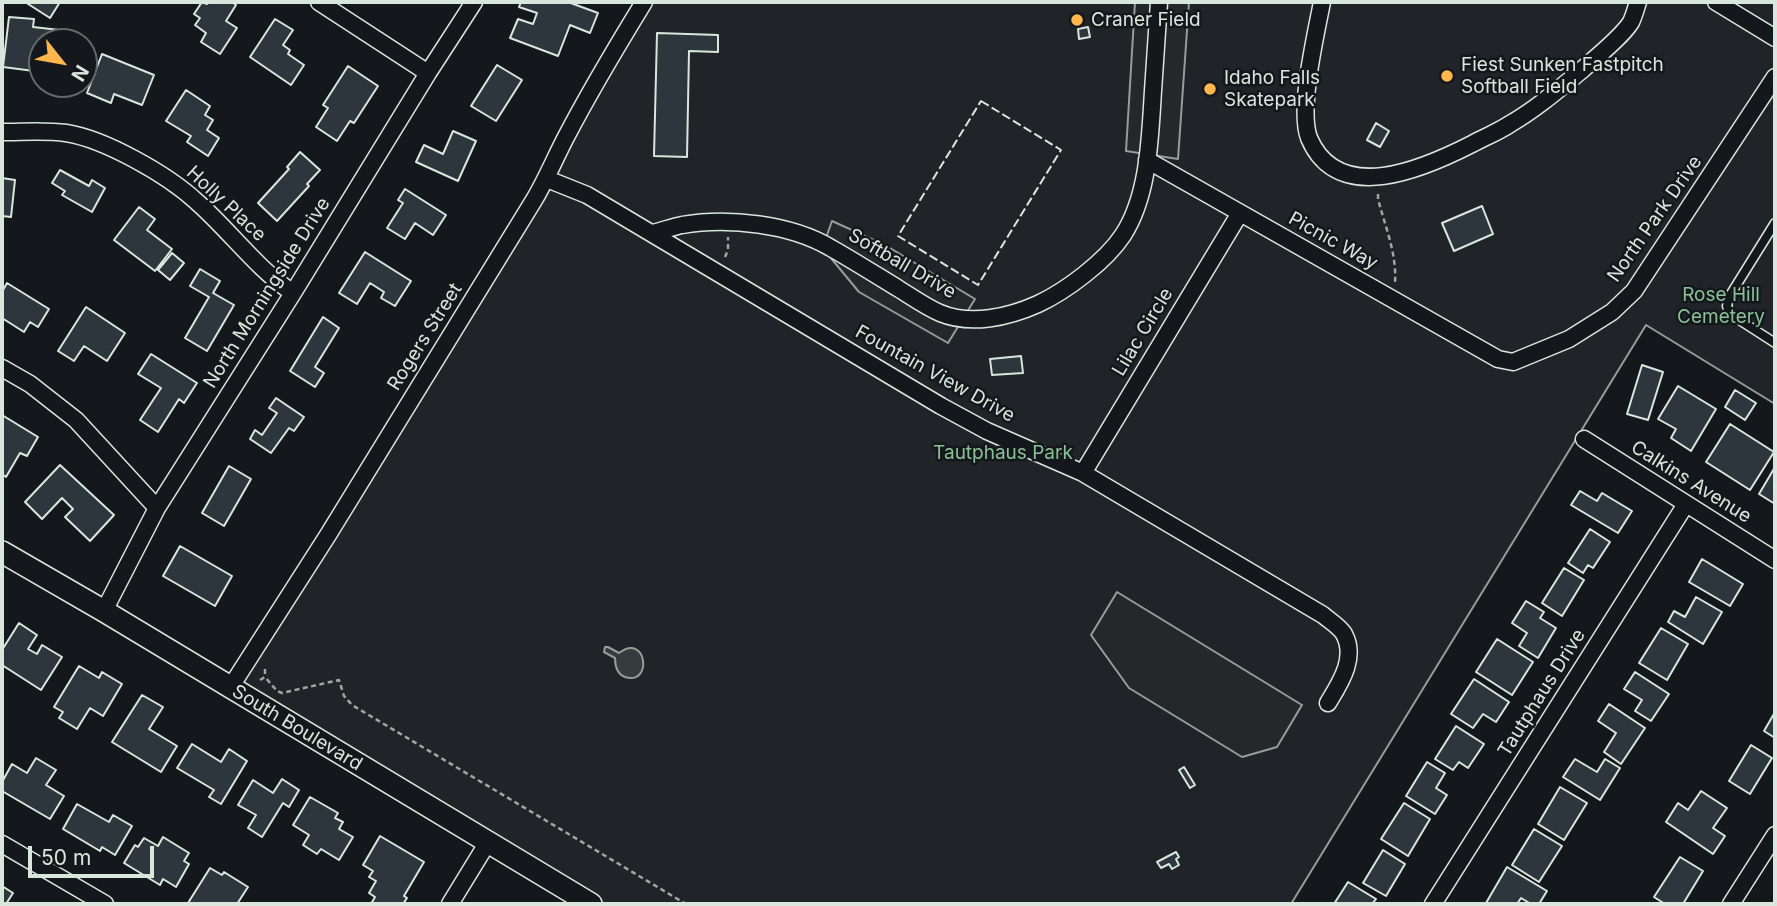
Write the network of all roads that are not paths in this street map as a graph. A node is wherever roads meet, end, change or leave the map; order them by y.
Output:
1 (319, 2) edge
2 (474, 2) edge
3 (644, 2) edge
4 (1159, 2) edge
5 (1322, 2) edge
6 (1638, 2) edge
7 (1716, 2) edge
8 (1775, 38) edge
9 (428, 73) junction
10 (1775, 77) edge
11 (2, 132) edge
12 (1147, 160) junction
13 (547, 179) junction
14 (1240, 213) junction
15 (1775, 223) edge
16 (652, 233) junction
17 (293, 293) junction
18 (1775, 343) edge
19 (1498, 359) joint
20 (2, 368) edge
21 (1584, 439) dead end
22 (1083, 473) junction
23 (1686, 504) junction
24 (158, 508) junction
25 (2, 552) edge
26 (1775, 560) edge
27 (104, 611) junction
28 (230, 688) junction
29 (1328, 703) dead end
30 (1775, 835) edge
31 (488, 842) junction
32 (2, 844) edge
33 (105, 904) edge
34 (450, 904) edge
35 (592, 904) edge
36 (1433, 904) edge
37 (1731, 904) edge

1 - 9 street
2 - 9 street, North Morningside Drive
3 - 13 street, Rogers Street
4 - 12 street, Softball Drive
5 - 6 street
7 - 8 street
9 - 17 street, North Morningside Drive
10 - 19 street, North Park Drive
11 - 17 street, Holly Place
12 - 14 street, Picnic Way
12 - 16 street, Softball Drive
13 - 16 street, Fountain View Drive
13 - 28 street, Rogers Street
14 - 19 street, Picnic Way
14 - 22 street, Lilac Circle
15 - 18 lane
16 - 22 street, Fountain View Drive
17 - 24 street, North Morningside Drive
20 - 24 street
21 - 23 street, Calkins Avenue
22 - 29 street, Fountain View Drive
23 - 26 street, Calkins Avenue
23 - 36 street, Tautphaus Drive
24 - 27 street, North Morningside Drive
25 - 27 street, South Boulevard
27 - 28 street, South Boulevard
28 - 31 street, South Boulevard
30 - 37 street
31 - 34 street
31 - 35 street, South Boulevard
32 - 33 street

